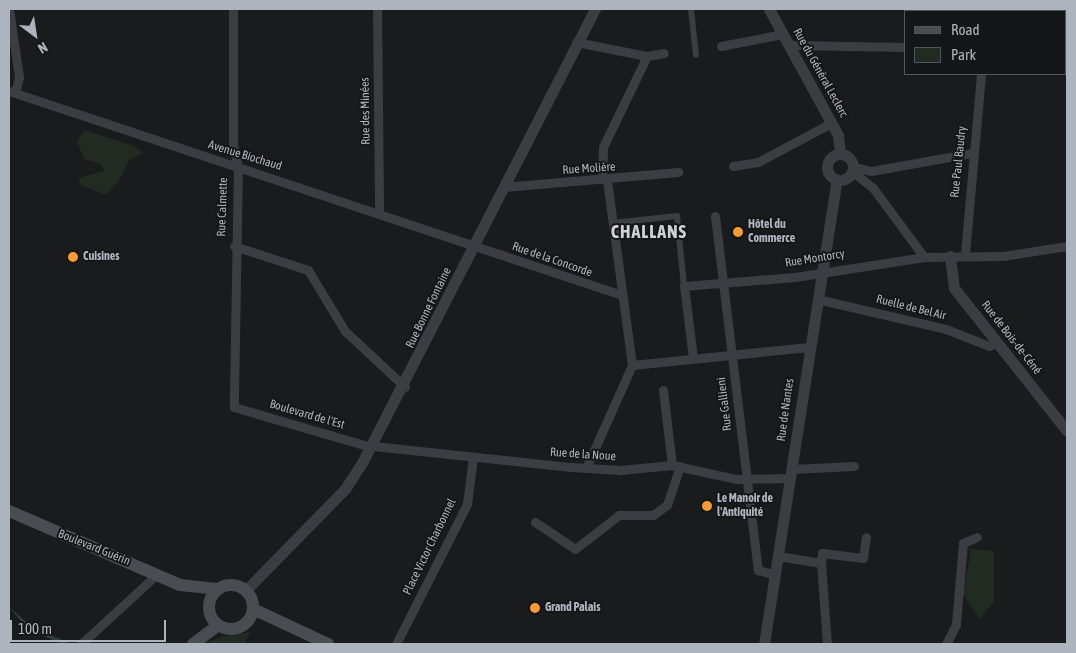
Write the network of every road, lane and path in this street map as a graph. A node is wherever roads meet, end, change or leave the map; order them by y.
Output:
1 (9, 9) edge
2 (233, 9) edge
3 (377, 9) edge
4 (595, 9) edge
5 (691, 9) edge
6 (769, 9) edge
7 (783, 34) junction
8 (576, 42) junction
9 (790, 45) junction
10 (720, 46) dead end
11 (904, 47) edge
12 (664, 53) dead end
13 (696, 55) dead end
14 (647, 56) junction
15 (981, 75) edge
16 (12, 92) edge
17 (831, 123) junction
18 (840, 153) junction
19 (972, 153) junction
20 (238, 166) junction
21 (733, 166) dead end
22 (853, 169) junction
23 (678, 172) dead end
24 (605, 180) junction
25 (837, 180) junction
26 (503, 187) junction
27 (379, 213) junction
28 (715, 216) dead end
29 (613, 223) junction
30 (234, 246) junction
31 (474, 246) junction
32 (1067, 246) edge
33 (965, 254) junction
34 (950, 256) junction
35 (924, 257) junction
36 (821, 271) junction
37 (723, 282) junction
38 (684, 286) junction
39 (622, 295) junction
40 (817, 299) junction
41 (997, 342) junction
42 (809, 347) junction
43 (731, 353) junction
44 (693, 358) junction
45 (632, 365) junction
46 (405, 387) junction
47 (663, 390) dead end
48 (234, 407) joint
49 (1067, 431) edge
50 (373, 444) junction
51 (473, 457) junction
52 (676, 466) junction
53 (854, 466) dead end
54 (586, 468) junction
55 (790, 473) junction
56 (747, 478) junction
57 (9, 511) edge
58 (535, 522) dead end
59 (866, 537) dead end
60 (977, 537) dead end
61 (778, 556) junction
62 (821, 563) junction
63 (156, 575) junction
64 (775, 575) junction
65 (180, 585) junction
66 (217, 589) junction
67 (246, 590) junction
68 (250, 615) junction
69 (212, 616) junction
70 (197, 640) edge
71 (84, 641) edge
72 (308, 644) edge
73 (328, 644) edge
74 (396, 644) edge
75 (764, 644) edge
76 (827, 644) edge
77 (946, 644) edge

1 - 16 street
2 - 20 street, Rue Calmette
3 - 27 street, Rue des Minées
4 - 8 street, Rue Bonne Fontaine
5 - 13 street
6 - 7 street, Rue du Général Leclerc
7 - 9 street, Rue du Général Leclerc
7 - 10 street
8 - 14 street
8 - 26 street, Rue Bonne Fontaine
9 - 11 street
9 - 17 street, Rue du Général Leclerc
12 - 14 street
14 - 24 street
15 - 19 street, Rue Paul Baudry
16 - 20 street, Avenue Biochaud
17 - 18 street, Rue du Général Leclerc
17 - 21 street
18 - 22 street
18 - 25 street
19 - 22 street
19 - 33 street, Rue Paul Baudry
20 - 27 street, Avenue Biochaud
20 - 30 street, Rue Calmette
22 - 25 street
22 - 35 street
23 - 24 street, Rue Molière
24 - 26 street, Rue Molière
24 - 29 street
25 - 36 street, Rue de Nantes
26 - 31 street, Rue Bonne Fontaine
27 - 31 street, Avenue Biochaud
28 - 37 street, Rue Gallieni
29 - 38 street
29 - 39 street
30 - 46 street
30 - 48 street, Rue Calmette
31 - 39 street, Rue de la Concorde
31 - 46 street, Rue Bonne Fontaine
32 - 33 street, Rue Montorcy
33 - 34 street, Rue Montorcy
34 - 35 street, Rue Montorcy
34 - 41 street, Rue de Bois-de-Céné
35 - 36 street, Rue Montorcy
36 - 37 street, Rue Montorcy
36 - 40 street, Rue de Nantes
37 - 38 street, Rue Montorcy
37 - 43 street, Rue Gallieni
38 - 44 street
39 - 45 street
40 - 41 street, Ruelle de Bel Air
40 - 42 street, Rue de Nantes
41 - 49 street, Rue de Bois-de-Céné
42 - 43 street
42 - 55 street, Rue de Nantes
43 - 44 street
43 - 56 street, Rue Gallieni
44 - 45 street
45 - 54 street
46 - 50 street, Rue Bonne Fontaine
47 - 52 street
48 - 50 street, Boulevard de l'Est
50 - 51 street, Rue de la Noue
50 - 67 street, Rue Bonne Fontaine
51 - 54 street, Rue de la Noue
51 - 74 street, Place Victor Charbonnel
52 - 54 street, Rue de la Noue
52 - 56 street, Rue de la Noue
52 - 58 street
53 - 55 street, Rue de la Noue
55 - 56 street, Rue de la Noue
55 - 61 street, Rue de Nantes
56 - 64 street, Rue Gallieni
57 - 63 main road, Boulevard Guérin
59 - 62 street
60 - 77 street
61 - 62 street
61 - 64 street, Rue de Nantes
62 - 76 street
63 - 65 main road, Boulevard Guérin
63 - 71 street
64 - 75 street, Rue de Nantes
65 - 66 main road, Boulevard Guérin
65 - 69 main road, Boulevard Guérin
66 - 67 main road
66 - 69 main road
67 - 68 main road
68 - 69 main road
68 - 72 main road
68 - 73 main road
69 - 70 main road

